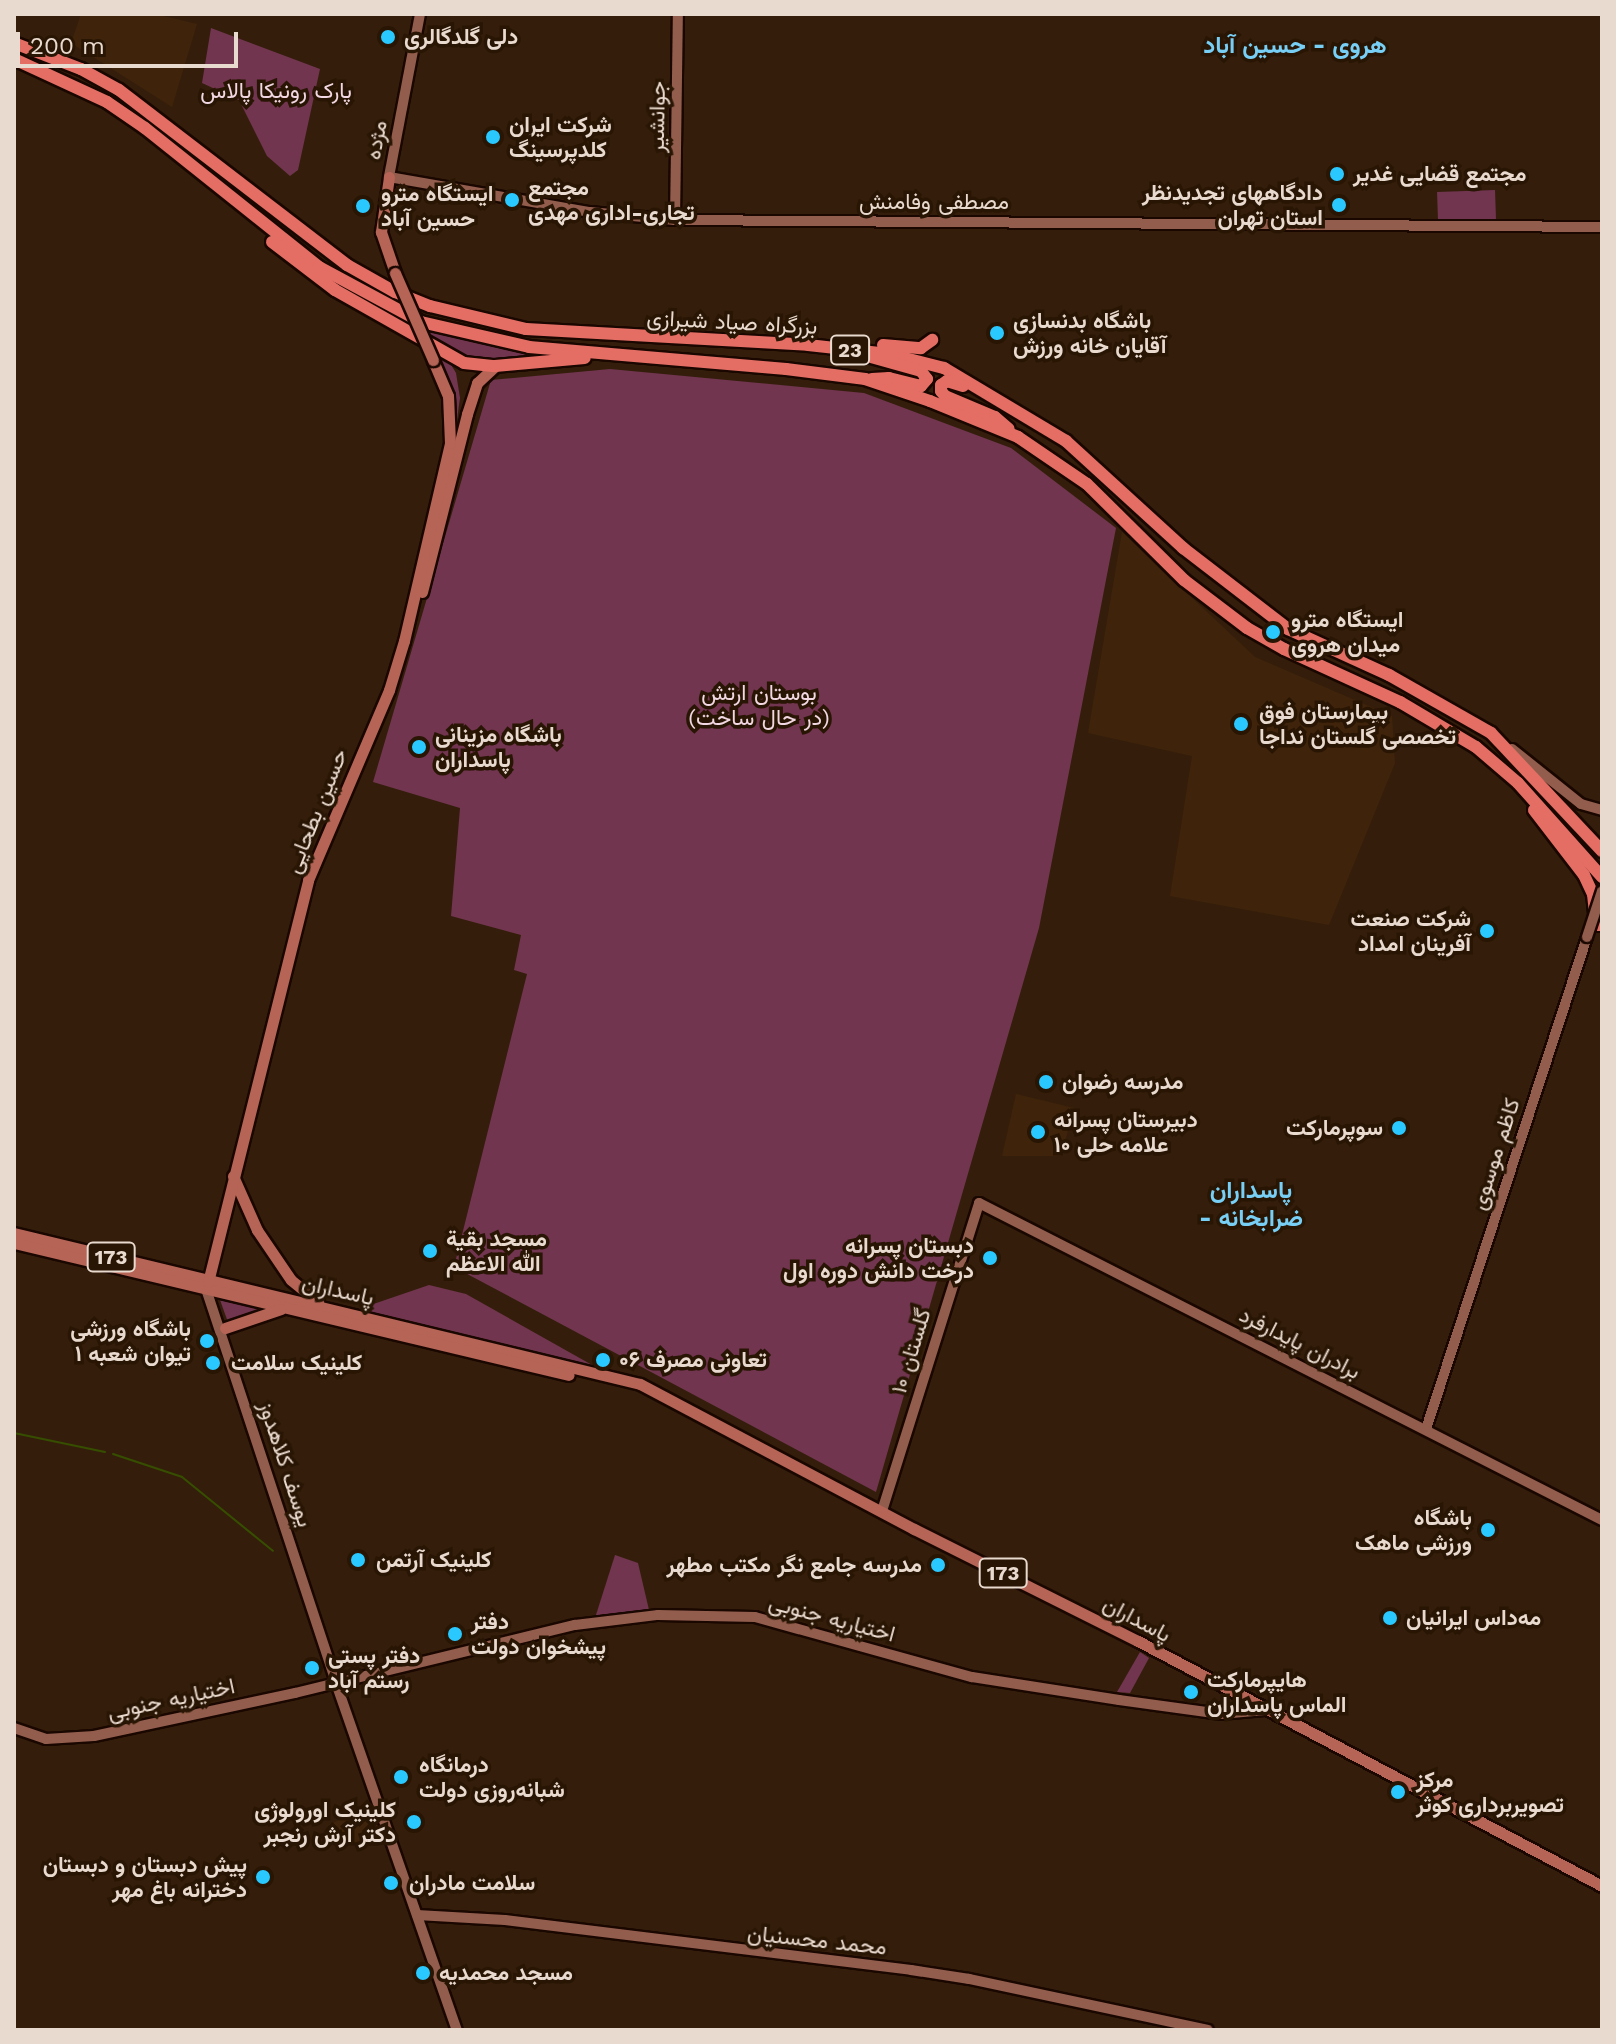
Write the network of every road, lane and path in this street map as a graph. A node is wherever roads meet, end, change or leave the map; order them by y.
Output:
1 (420, 14) edge
2 (678, 14) edge
3 (14, 43) edge
4 (14, 59) edge
5 (389, 177) junction
6 (237, 205) junction
7 (675, 220) junction
8 (1602, 227) edge
9 (1593, 231) edge
10 (932, 340) dead end
11 (736, 341) junction
12 (854, 351) junction
13 (609, 354) junction
14 (433, 360) joint
15 (495, 366) junction
16 (865, 379) junction
17 (1010, 407) junction
18 (1018, 437) junction
19 (404, 641) junction
20 (1491, 733) junction
21 (1518, 783) junction
22 (1602, 810) edge
23 (1602, 851) edge
24 (1602, 877) edge
25 (1602, 891) edge
26 (1602, 925) edge
27 (232, 1174) junction
28 (979, 1203) joint
29 (14, 1233) edge
30 (14, 1243) edge
31 (207, 1286) junction
32 (325, 1307) junction
33 (284, 1308) junction
34 (225, 1328) junction
35 (651, 1392) junction
36 (1426, 1429) junction
37 (882, 1511) junction
38 (1602, 1520) edge
39 (286, 1523) junction
40 (288, 1536) junction
41 (280, 1548) dead end
42 (339, 1682) junction
43 (1265, 1710) junction
44 (14, 1728) edge
45 (381, 1803) junction
46 (1602, 1886) edge
47 (417, 1915) junction
48 (457, 2030) edge
49 (1208, 2030) edge

1 - 5 main road, مژده
2 - 7 main road, جوانشیر
3 - 11 highway, بزرگراه صیاد شیرازی / 23
4 - 6 highway, بزرگراه صیاد شیرازی / 23
5 - 7 main road, مصطفی وفامنش
5 - 14 main road, مژده, bridge
6 - 13 highway, بزرگراه صیاد شیرازی / 23
6 - 15 highway
7 - 9 main road, مصطفی وفامنش
8 - 9 main road, مصطفی وفامنش
10 - 11 highway
11 - 12 highway, بزرگراه صیاد شیرازی / 23
12 - 16 highway
12 - 17 highway, بزرگراه صیاد شیرازی / 23
13 - 15 highway
13 - 16 highway, بزرگراه صیاد شیرازی / 23
14 - 19 main road, حسین بطحایی
15 - 19 main road
16 - 18 highway, بزرگراه صیاد شیرازی / 23
17 - 18 highway
17 - 20 highway, بزرگراه صیاد شیرازی / 23
18 - 21 highway, بزرگراه صیاد شیرازی / 23
19 - 27 main road, حسین بطحایی
20 - 22 main road
20 - 23 highway, بزرگراه صیاد شیرازی / 23
21 - 24 highway, بزرگراه صیاد شیرازی / 23
21 - 26 highway
25 - 36 main road, کاظم موسوی, bridge
27 - 31 main road, حسین بطحایی
27 - 32 main road
28 - 36 main road, برادران پایدارفرد
28 - 37 main road, گلستان ۱۰
29 - 31 main road, پاسداران / 173
30 - 31 main road, پاسداران / 173
31 - 32 main road, پاسداران / 173
31 - 33 main road, پاسداران / 173
31 - 34 main road, یوسف کلاهدوز
31 - 39 main road, یوسف کلاهدوز
32 - 35 main road, پاسداران / 173
33 - 34 main road
33 - 35 main road, پاسداران / 173
34 - 39 main road, یوسف کلاهدوز
35 - 37 main road, پاسداران / 173
36 - 38 main road, برادران پایدارفرد
37 - 43 main road, پاسداران / 173
39 - 40 main road, یوسف کلاهدوز
39 - 42 main road, یوسف کلاهدوز
40 - 41 main road
40 - 42 main road, یوسف کلاهدوز
42 - 43 main road, اختیاریه جنوبی
42 - 44 main road, اختیاریه جنوبی
42 - 45 main road
42 - 45 main road
43 - 46 main road, پاسداران / 173
45 - 47 main road
47 - 48 main road
47 - 49 main road, محمد محسنیان

